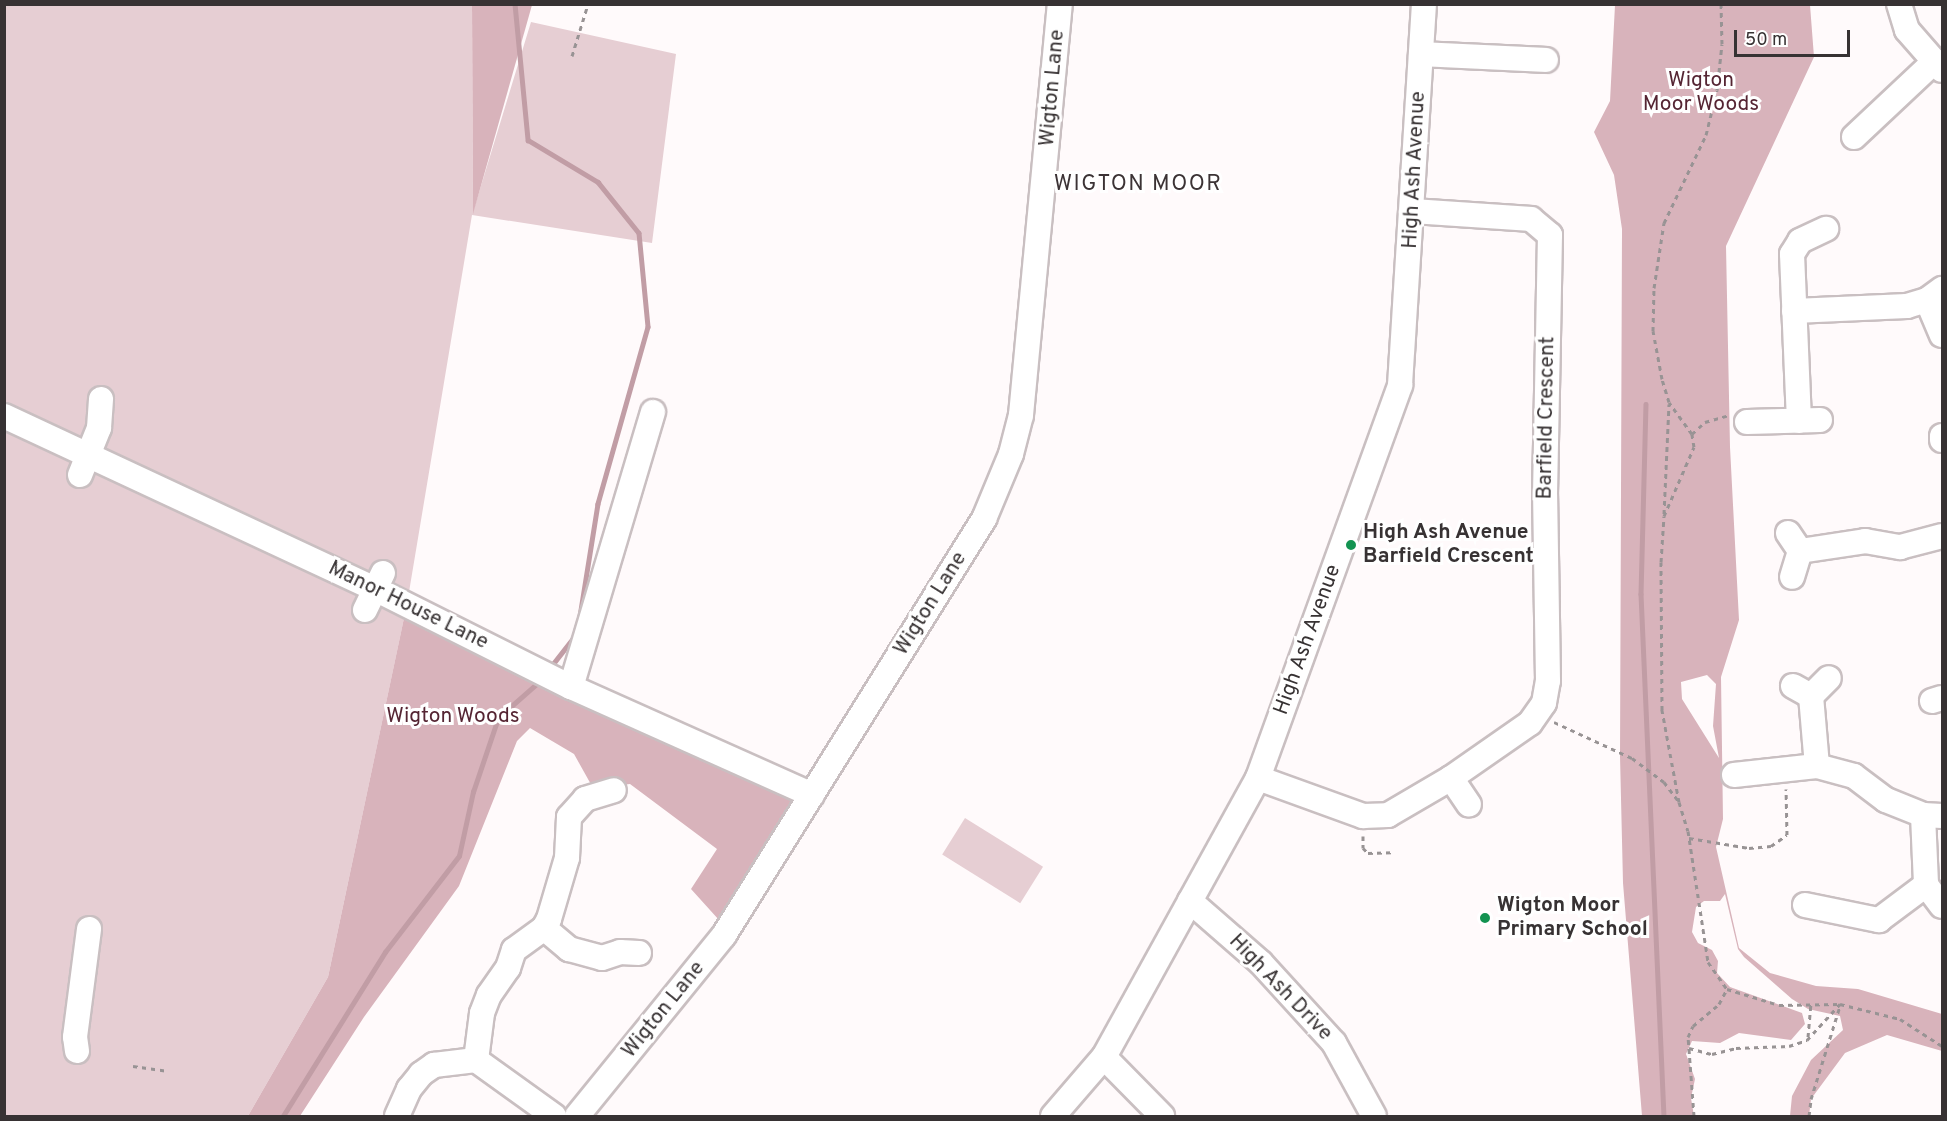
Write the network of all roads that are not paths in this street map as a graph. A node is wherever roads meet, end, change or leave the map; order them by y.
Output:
1 (1060, 4) edge
2 (1424, 4) edge
3 (1899, 4) edge
4 (1421, 54) junction
5 (1546, 60) dead end
6 (1939, 66) edge
7 (1854, 137) dead end
8 (1413, 211) junction
9 (1826, 229) dead end
10 (1935, 295) edge
11 (1794, 303) junction
12 (1942, 335) edge
13 (101, 399) dead end
14 (653, 412) dead end
15 (4, 416) edge
16 (1747, 422) dead end
17 (85, 465) junction
18 (1942, 536) edge
19 (1792, 577) dead end
20 (380, 581) junction
21 (365, 610) dead end
22 (1829, 678) dead end
23 (571, 687) junction
24 (1816, 766) junction
25 (1734, 775) dead end
26 (1258, 778) junction
27 (1451, 778) junction
28 (614, 790) dead end
29 (812, 795) junction
30 (1469, 805) dead end
31 (1933, 816) edge
32 (1926, 885) junction
33 (1191, 901) junction
34 (1942, 906) edge
35 (1799, 909) dead end
36 (544, 928) junction
37 (89, 929) dead end
38 (639, 953) dead end
39 (77, 1051) dead end
40 (1104, 1057) junction
41 (476, 1060) junction
42 (397, 1116) edge
43 (554, 1116) edge
44 (577, 1116) edge
45 (1053, 1116) edge
46 (1162, 1116) edge
47 (1374, 1116) edge

1 - 29 street, Wigton Lane
2 - 4 street, High Ash Avenue
3 - 6 street
4 - 5 street
4 - 8 street, High Ash Avenue
6 - 7 street
8 - 26 street, High Ash Avenue
8 - 27 street, Barfield Crescent
9 - 11 street
10 - 11 street
10 - 12 street
11 - 16 street
13 - 17 street
14 - 23 street
15 - 17 street, Manor House Lane
17 - 20 street, Manor House Lane
18 - 19 street
20 - 21 street
20 - 23 street, Manor House Lane
22 - 24 street
23 - 29 street, Manor House Lane
24 - 25 street
24 - 31 street
26 - 27 street, Barfield Crescent
26 - 33 street, High Ash Avenue
27 - 30 street
28 - 36 street
29 - 44 street, Wigton Lane
31 - 32 street
32 - 34 street
32 - 35 street
33 - 40 street, High Ash Avenue
33 - 47 street, High Ash Drive
36 - 38 street
36 - 41 street
37 - 39 street
40 - 45 street, High Ash Avenue
40 - 46 street
41 - 42 street
41 - 43 street

